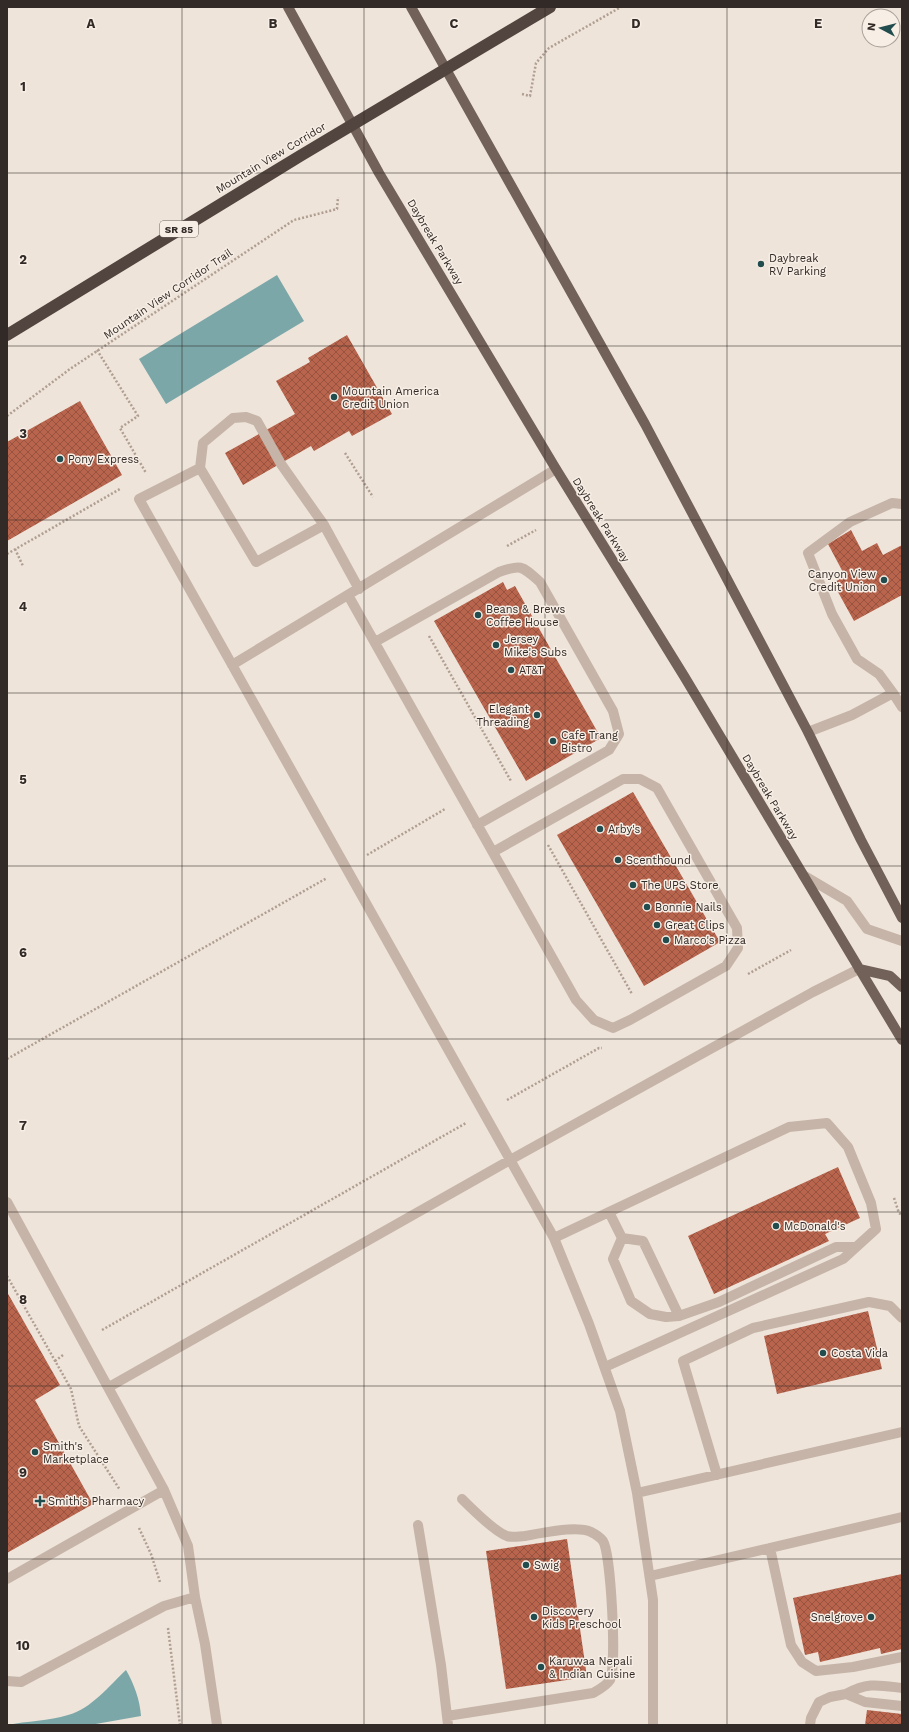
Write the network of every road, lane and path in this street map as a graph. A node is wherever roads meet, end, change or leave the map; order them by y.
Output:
1 (288, 7) edge
2 (411, 7) edge
3 (550, 7) edge
4 (621, 7) edge
5 (445, 68) junction
6 (522, 94) dead end
7 (352, 125) junction
8 (338, 197) dead end
9 (7, 335) edge
10 (97, 350) junction
11 (7, 416) edge
12 (345, 453) dead end
13 (200, 468) junction
14 (556, 469) junction
15 (146, 474) dead end
16 (126, 486) dead end
17 (373, 497) dead end
18 (902, 504) edge
19 (324, 525) junction
20 (15, 549) junction
21 (7, 554) edge
22 (23, 566) dead end
23 (359, 588) junction
24 (348, 595) junction
25 (427, 632) dead end
26 (375, 642) junction
27 (232, 665) junction
28 (893, 693) junction
29 (902, 707) edge
30 (808, 732) junction
31 (512, 784) dead end
32 (447, 808) dead end
33 (478, 825) junction
34 (545, 841) dead end
35 (493, 852) junction
36 (367, 855) dead end
37 (803, 875) junction
38 (331, 876) dead end
39 (902, 918) edge
40 (902, 940) edge
41 (859, 969) junction
42 (902, 986) edge
43 (634, 996) dead end
44 (902, 1040) edge
45 (7, 1059) edge
46 (468, 1122) dead end
47 (510, 1160) junction
48 (7, 1202) edge
49 (609, 1212) junction
50 (554, 1238) junction
51 (622, 1238) junction
52 (856, 1247) junction
53 (7, 1276) edge
54 (679, 1316) junction
55 (902, 1318) edge
56 (102, 1330) dead end
57 (63, 1355) dead end
58 (55, 1361) junction
59 (605, 1367) junction
60 (109, 1388) junction
61 (902, 1432) edge
62 (717, 1475) junction
63 (164, 1490) junction
64 (637, 1493) junction
65 (123, 1495) dead end
66 (462, 1499) dead end
67 (902, 1517) edge
68 (418, 1525) dead end
69 (139, 1527) dead end
70 (770, 1548) junction
71 (650, 1576) junction
72 (7, 1579) edge
73 (160, 1582) dead end
74 (195, 1597) junction
75 (168, 1627) dead end
76 (902, 1657) edge
77 (7, 1681) edge
78 (902, 1688) edge
79 (846, 1694) junction
80 (902, 1706) edge
81 (448, 1720) edge
82 (180, 1725) edge
83 (217, 1725) edge
84 (653, 1725) edge
85 (810, 1725) edge

1 - 7 main road, Daybreak Parkway
2 - 5 main road
3 - 5 highway, Mountain View Corridor / SR 85
4 - 6 path
5 - 7 highway, Mountain View Corridor / SR 85
5 - 30 main road
7 - 9 highway, Mountain View Corridor / SR 85
7 - 14 main road, Daybreak Parkway
8 - 10 path, Mountain View Corridor Trail
10 - 11 path, Mountain View Corridor Trail
10 - 15 path
12 - 17 path
13 - 19 street
13 - 19 street
13 - 27 street
14 - 23 street
14 - 37 main road, Daybreak Parkway
16 - 20 path
18 - 28 street
19 - 23 street
20 - 21 path
20 - 22 path
23 - 24 street
24 - 26 street
24 - 27 street
25 - 31 path
26 - 33 street
26 - 33 street
27 - 47 street
28 - 29 street
28 - 30 street
30 - 39 main road
32 - 36 path
33 - 35 street
34 - 43 path
35 - 35 street
37 - 40 street
37 - 41 main road, Daybreak Parkway
38 - 45 path
41 - 42 main road
41 - 44 main road, Daybreak Parkway
41 - 47 street
46 - 56 path
47 - 50 street
47 - 60 street
48 - 60 street
49 - 50 street
49 - 51 street
49 - 52 street
50 - 59 street
51 - 54 street
51 - 54 street
52 - 54 street
52 - 59 street
53 - 58 path
55 - 62 street
57 - 58 path
58 - 65 path
59 - 64 street
60 - 63 street
61 - 62 street
62 - 64 street
63 - 72 street
63 - 74 street
64 - 71 street
66 - 81 street
67 - 70 street
68 - 81 street
69 - 73 path
70 - 71 street
70 - 76 street
71 - 84 street
74 - 77 street
74 - 83 street
75 - 82 path
78 - 79 street
79 - 80 street
79 - 85 street

